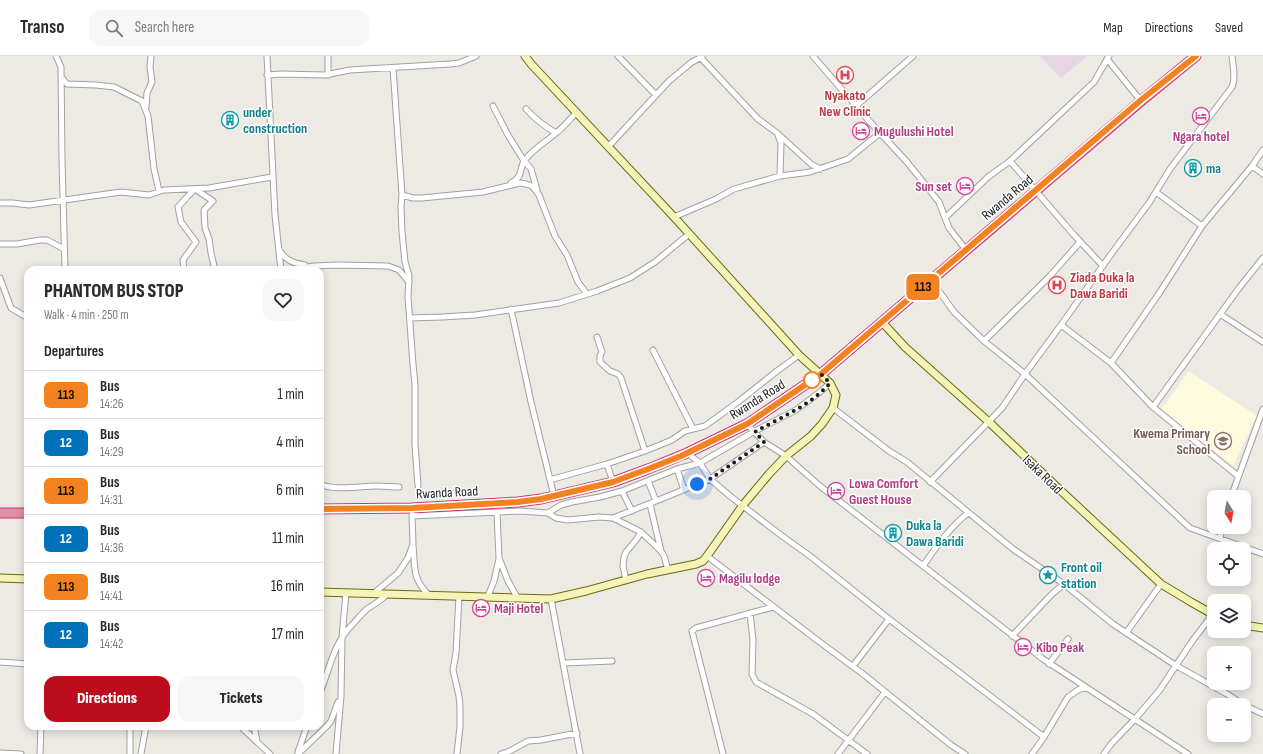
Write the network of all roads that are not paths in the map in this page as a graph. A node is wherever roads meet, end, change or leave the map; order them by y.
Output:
1 (56, 56) edge
2 (151, 56) edge
3 (267, 56) edge
4 (328, 56) edge
5 (476, 56) edge
6 (525, 56) edge
7 (618, 56) edge
8 (813, 56) edge
9 (913, 56) edge
10 (1196, 56) edge
11 (1232, 56) edge
12 (702, 57) edge
13 (1108, 58) edge
14 (393, 68) junction
15 (267, 75) junction
16 (328, 75) junction
17 (62, 78) junction
18 (656, 95) junction
19 (1141, 100) junction
20 (856, 105) junction
21 (494, 106) dead end
22 (146, 108) junction
23 (526, 109) dead end
24 (577, 112) junction
25 (556, 133) junction
26 (880, 133) junction
27 (777, 134) junction
28 (608, 147) junction
29 (1263, 150) edge
30 (524, 161) junction
31 (1010, 161) junction
32 (1252, 166) junction
33 (820, 169) junction
34 (1263, 174) edge
35 (780, 176) junction
36 (272, 177) junction
37 (508, 186) junction
38 (195, 189) junction
39 (159, 191) junction
40 (1036, 191) junction
41 (1156, 192) junction
42 (402, 195) junction
43 (539, 195) junction
44 (63, 200) junction
45 (0, 203) edge
46 (674, 217) junction
47 (946, 217) junction
48 (1202, 226) junction
49 (689, 234) junction
50 (1080, 242) junction
51 (0, 244) edge
52 (64, 249) junction
53 (278, 250) junction
54 (966, 250) junction
55 (1263, 258) edge
56 (64, 266) edge
57 (184, 266) edge
58 (214, 266) edge
59 (280, 266) edge
60 (314, 266) joint
61 (1103, 266) junction
62 (1256, 267) junction
63 (1263, 270) edge
64 (0, 278) edge
65 (931, 280) junction
66 (409, 282) junction
67 (587, 294) junction
68 (511, 309) junction
69 (1220, 314) junction
70 (24, 316) edge
71 (410, 318) junction
72 (882, 322) junction
73 (1061, 325) junction
74 (597, 337) dead end
75 (984, 341) junction
76 (1263, 342) edge
77 (653, 350) dead end
78 (798, 355) junction
79 (1111, 364) junction
80 (821, 374) junction
81 (1025, 374) junction
82 (830, 383) junction
83 (1153, 407) junction
84 (833, 408) junction
85 (1263, 409) edge
86 (989, 422) junction
87 (747, 424) junction
88 (693, 429) junction
89 (755, 432) junction
90 (764, 442) junction
91 (645, 451) junction
92 (687, 453) junction
93 (786, 456) junction
94 (700, 463) junction
95 (607, 464) junction
96 (677, 469) junction
97 (1238, 476) junction
98 (550, 479) junction
99 (710, 479) junction
100 (648, 481) junction
101 (613, 482) junction
102 (930, 482) junction
103 (324, 486) edge
104 (418, 486) dead end
105 (399, 487) dead end
106 (684, 490) junction
107 (1233, 490) edge
108 (622, 491) junction
109 (554, 496) junction
110 (656, 501) junction
111 (650, 504) junction
112 (743, 505) junction
113 (324, 509) edge
114 (632, 511) junction
115 (412, 512) junction
116 (497, 512) junction
117 (0, 513) edge
118 (24, 513) edge
119 (548, 513) junction
120 (968, 513) junction
121 (613, 518) junction
122 (641, 532) junction
123 (1221, 534) edge
124 (1220, 539) junction
125 (413, 544) junction
126 (661, 551) junction
127 (1263, 554) edge
128 (707, 556) junction
129 (499, 558) junction
130 (923, 566) junction
131 (668, 570) junction
132 (0, 578) edge
133 (24, 579) edge
134 (626, 580) junction
135 (1064, 584) junction
136 (1162, 584) junction
137 (324, 592) edge
138 (346, 593) junction
139 (373, 594) junction
140 (387, 594) junction
141 (429, 595) junction
142 (459, 596) junction
143 (488, 596) junction
144 (517, 597) junction
145 (551, 598) junction
146 (773, 607) junction
147 (1207, 610) edge
148 (750, 613) junction
149 (889, 619) junction
150 (1207, 623) edge
151 (1251, 626) edge
152 (1263, 628) edge
153 (1126, 633) junction
154 (1012, 636) junction
155 (342, 637) junction
156 (1068, 639) dead end
157 (612, 660) dead end
158 (0, 662) edge
159 (24, 664) edge
160 (564, 664) junction
161 (1049, 664) junction
162 (1175, 665) junction
163 (853, 666) junction
164 (324, 684) edge
165 (1087, 688) junction
166 (885, 692) junction
167 (341, 696) junction
168 (1233, 698) edge
169 (1251, 708) edge
170 (1263, 714) edge
171 (1135, 719) junction
172 (324, 728) edge
173 (41, 730) edge
174 (130, 730) edge
175 (145, 730) edge
176 (244, 730) edge
177 (255, 730) edge
178 (306, 730) edge
179 (322, 730) edge
180 (577, 733) junction
181 (1044, 737) junction
182 (849, 740) junction
183 (258, 742) junction
184 (1180, 752) edge
185 (0, 753) edge
186 (21, 754) edge
187 (40, 754) edge
188 (130, 754) edge
189 (141, 754) edge
190 (270, 754) edge
191 (298, 754) edge
192 (336, 754) edge
193 (457, 754) edge
194 (501, 754) edge
195 (580, 754) edge
196 (723, 754) edge
197 (838, 754) edge
198 (867, 754) edge
199 (966, 754) edge
200 (1032, 754) edge
201 (1104, 754) edge
202 (1188, 754) edge

1 - 17 street
2 - 22 street
3 - 15 street
4 - 16 street
5 - 14 street
6 - 24 street
7 - 18 street
8 - 20 street
9 - 20 street
10 - 19 highway, Rwanda Road
11 - 41 street
12 - 18 street
12 - 27 street
13 - 19 street
13 - 31 street
14 - 16 street
14 - 42 street
15 - 16 street
15 - 36 street
17 - 22 street
17 - 44 street
18 - 28 street
19 - 40 highway, Rwanda Road
20 - 26 street
21 - 30 street
22 - 39 street
23 - 25 street
24 - 25 street
24 - 28 street
25 - 30 street
26 - 33 street
26 - 47 street
27 - 33 street
27 - 35 street
28 - 46 street
29 - 32 street
30 - 37 street
30 - 43 street
31 - 40 street
31 - 47 street
32 - 34 street
32 - 48 street
33 - 35 street
35 - 46 street
36 - 38 street
36 - 53 street
37 - 42 street
37 - 43 street
38 - 39 street
38 - 57 street
38 - 58 street
39 - 44 street
40 - 50 street
40 - 54 highway, Rwanda Road
41 - 48 street
41 - 61 street
42 - 66 street
43 - 67 street
44 - 45 street
44 - 52 street
46 - 49 street
47 - 54 street
48 - 79 street
49 - 67 street
49 - 78 street
50 - 61 street
50 - 75 street
51 - 52 street
52 - 56 street
53 - 59 street
53 - 60 street
54 - 65 highway, Rwanda Road
55 - 62 street
60 - 66 street
61 - 73 street
62 - 63 street
62 - 69 street
64 - 70 street
65 - 72 highway, Rwanda Road
65 - 75 street
66 - 71 street
67 - 68 street
68 - 71 street
68 - 98 street
69 - 76 street
69 - 83 street
71 - 104 street
72 - 80 highway, Rwanda Road
72 - 86 street, Isaka Road
73 - 79 street
73 - 81 street
74 - 91 street
75 - 81 street
77 - 88 street
78 - 80 street
78 - 88 street
79 - 83 street
80 - 82 street
80 - 87 highway, Rwanda Road
81 - 86 street
81 - 124 street
82 - 84 street
82 - 89 street
83 - 97 street
84 - 93 street
84 - 102 street
85 - 97 street
86 - 102 street
86 - 136 street, Isaka Road
87 - 89 street
87 - 92 highway, Rwanda Road
88 - 91 street
89 - 90 street
89 - 94 street
90 - 93 street
90 - 99 street
91 - 95 street
92 - 94 street
92 - 101 highway, Rwanda Road
93 - 112 street
93 - 130 street
94 - 96 street
94 - 99 street
95 - 98 street
95 - 101 street
96 - 100 street
96 - 106 street
97 - 107 street
98 - 109 street
99 - 106 street
99 - 112 street
100 - 108 street
100 - 110 street
101 - 109 highway, Rwanda Road
102 - 120 street
103 - 105 street
106 - 110 street
108 - 114 street
108 - 119 street
109 - 115 highway, Rwanda Road
110 - 111 street
111 - 114 street
111 - 126 street
112 - 128 street
112 - 149 street
113 - 115 highway, Rwanda Road
114 - 121 street
115 - 116 street
115 - 125 street
116 - 119 street
116 - 129 street
117 - 118 highway
119 - 121 street
120 - 130 street
120 - 135 street
121 - 122 street
122 - 126 street
122 - 134 street
123 - 124 street
124 - 127 street
125 - 139 street
125 - 141 street
126 - 131 street
128 - 131 street
128 - 146 street
129 - 143 street
129 - 144 street
130 - 154 street
131 - 134 street
132 - 133 street
134 - 145 street
135 - 153 street
135 - 154 street
136 - 147 street, Isaka Road
136 - 153 street
137 - 138 street
138 - 139 street
138 - 155 street
139 - 140 street
140 - 141 street
140 - 155 street
141 - 142 street
142 - 143 street
142 - 193 street
143 - 144 street
144 - 145 street
145 - 160 street
146 - 148 street
146 - 163 street
148 - 182 street
148 - 196 street
149 - 163 street
149 - 181 street
150 - 162 street
151 - 152 street
153 - 162 street
154 - 161 street
155 - 164 street
155 - 167 street
156 - 161 street
157 - 160 street
158 - 159 street
160 - 180 street
161 - 165 street
162 - 168 street
162 - 171 street
163 - 166 street
165 - 171 street
165 - 181 street
166 - 182 street
166 - 199 street
167 - 172 street
167 - 192 street
169 - 170 street
171 - 184 street
171 - 201 street
173 - 187 street
174 - 188 street
175 - 189 street
176 - 183 street
177 - 183 street
178 - 191 street
179 - 191 street
180 - 194 street
180 - 195 street
181 - 200 street
182 - 197 street
182 - 198 street
183 - 190 street
184 - 202 street
185 - 186 street

